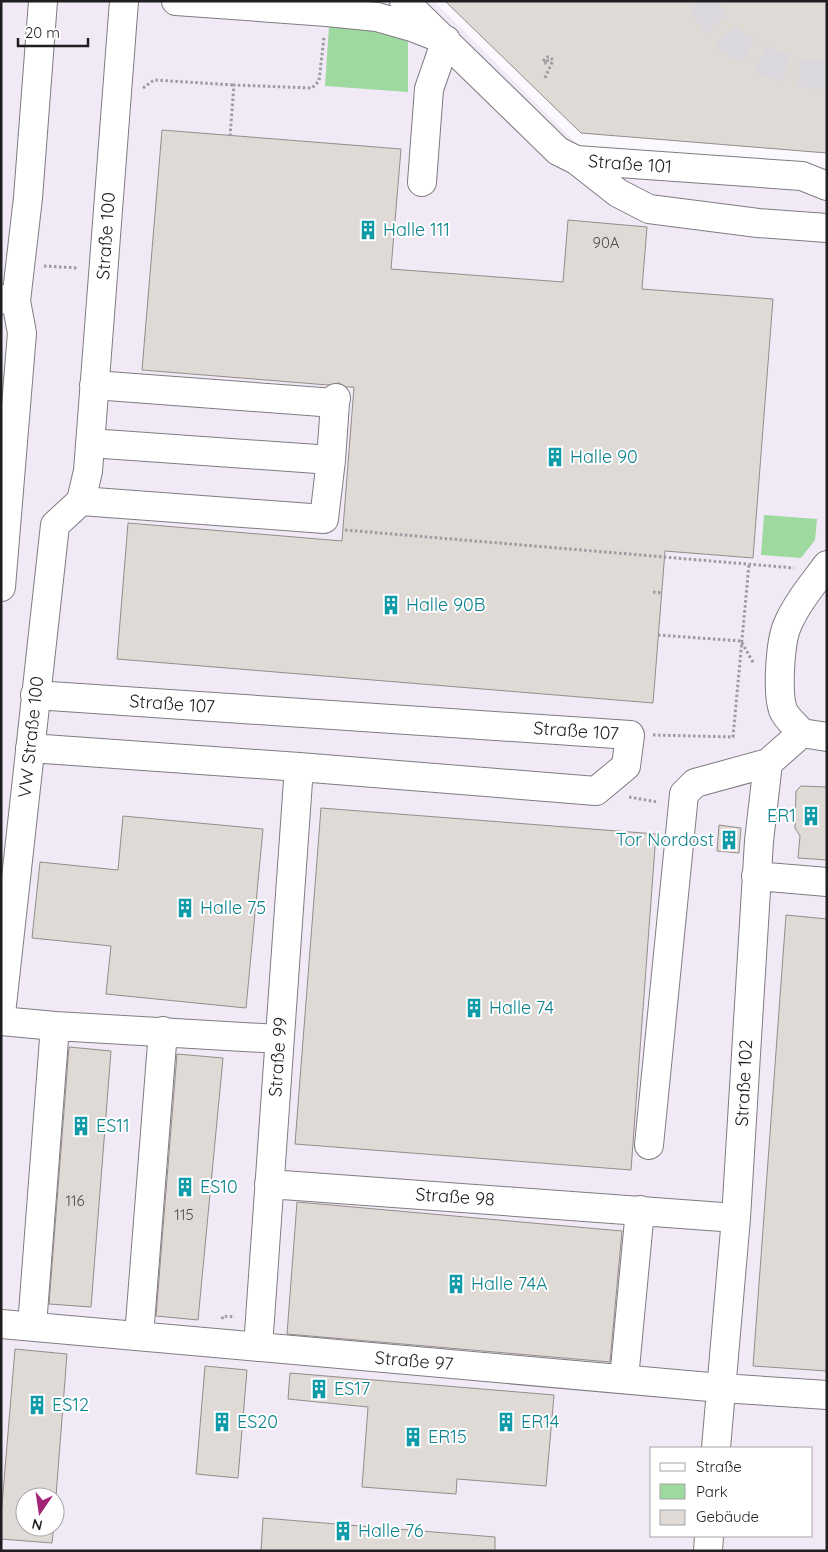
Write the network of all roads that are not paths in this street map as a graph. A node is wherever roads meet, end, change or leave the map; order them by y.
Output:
1 (43, 1) edge
2 (124, 1) edge
3 (176, 1) edge
4 (404, 1) edge
5 (446, 40) junction
6 (576, 160) junction
7 (422, 182) dead end
8 (827, 186) edge
9 (827, 228) edge
10 (9, 300) edge
11 (94, 385) junction
12 (90, 443) junction
13 (331, 460) junction
14 (81, 500) junction
15 (825, 567) edge
16 (1, 588) edge
17 (36, 695) junction
18 (815, 735) edge
19 (30, 748) junction
20 (768, 763) junction
21 (299, 767) junction
22 (756, 876) junction
23 (827, 882) edge
24 (1, 1014) edge
25 (1, 1021) edge
26 (55, 1026) junction
27 (163, 1031) junction
28 (279, 1039) junction
29 (649, 1145) dead end
30 (269, 1184) junction
31 (640, 1210) junction
32 (736, 1218) junction
33 (1, 1324) edge
34 (32, 1326) junction
35 (139, 1336) junction
36 (258, 1347) junction
37 (624, 1379) junction
38 (721, 1388) junction
39 (827, 1395) edge
40 (716, 1447) edge
41 (709, 1537) edge
42 (708, 1551) edge

1 - 10 street
2 - 11 street, Straße 100
3 - 5 street
4 - 5 street, Straße 101
5 - 6 street, Straße 101
5 - 7 street
6 - 8 street, Straße 101
6 - 9 street
10 - 16 street
11 - 12 street, Straße 100
11 - 13 street
12 - 13 street
12 - 14 street, Straße 100
13 - 14 street
14 - 17 street, VW Straße 100
15 - 18 street
17 - 19 street, VW Straße 100
17 - 21 street, Straße 107
18 - 20 street
19 - 21 street
19 - 24 street, VW Straße 100
20 - 22 street, Straße 102
20 - 29 street
21 - 28 street, Straße 99
22 - 23 street
22 - 32 street, Straße 102
25 - 26 street
26 - 27 street
26 - 34 street
27 - 28 street
27 - 35 street
28 - 30 street, Straße 99
30 - 31 street, Straße 98
30 - 36 street, Straße 99
31 - 32 street, Straße 98
31 - 37 street
32 - 38 street, Straße 102
33 - 34 street, Straße 97
34 - 35 street, Straße 97
35 - 36 street, Straße 97
36 - 37 street, Straße 97
37 - 38 street, Straße 97
38 - 39 street, Straße 97
38 - 40 street, Straße 102
41 - 42 street

